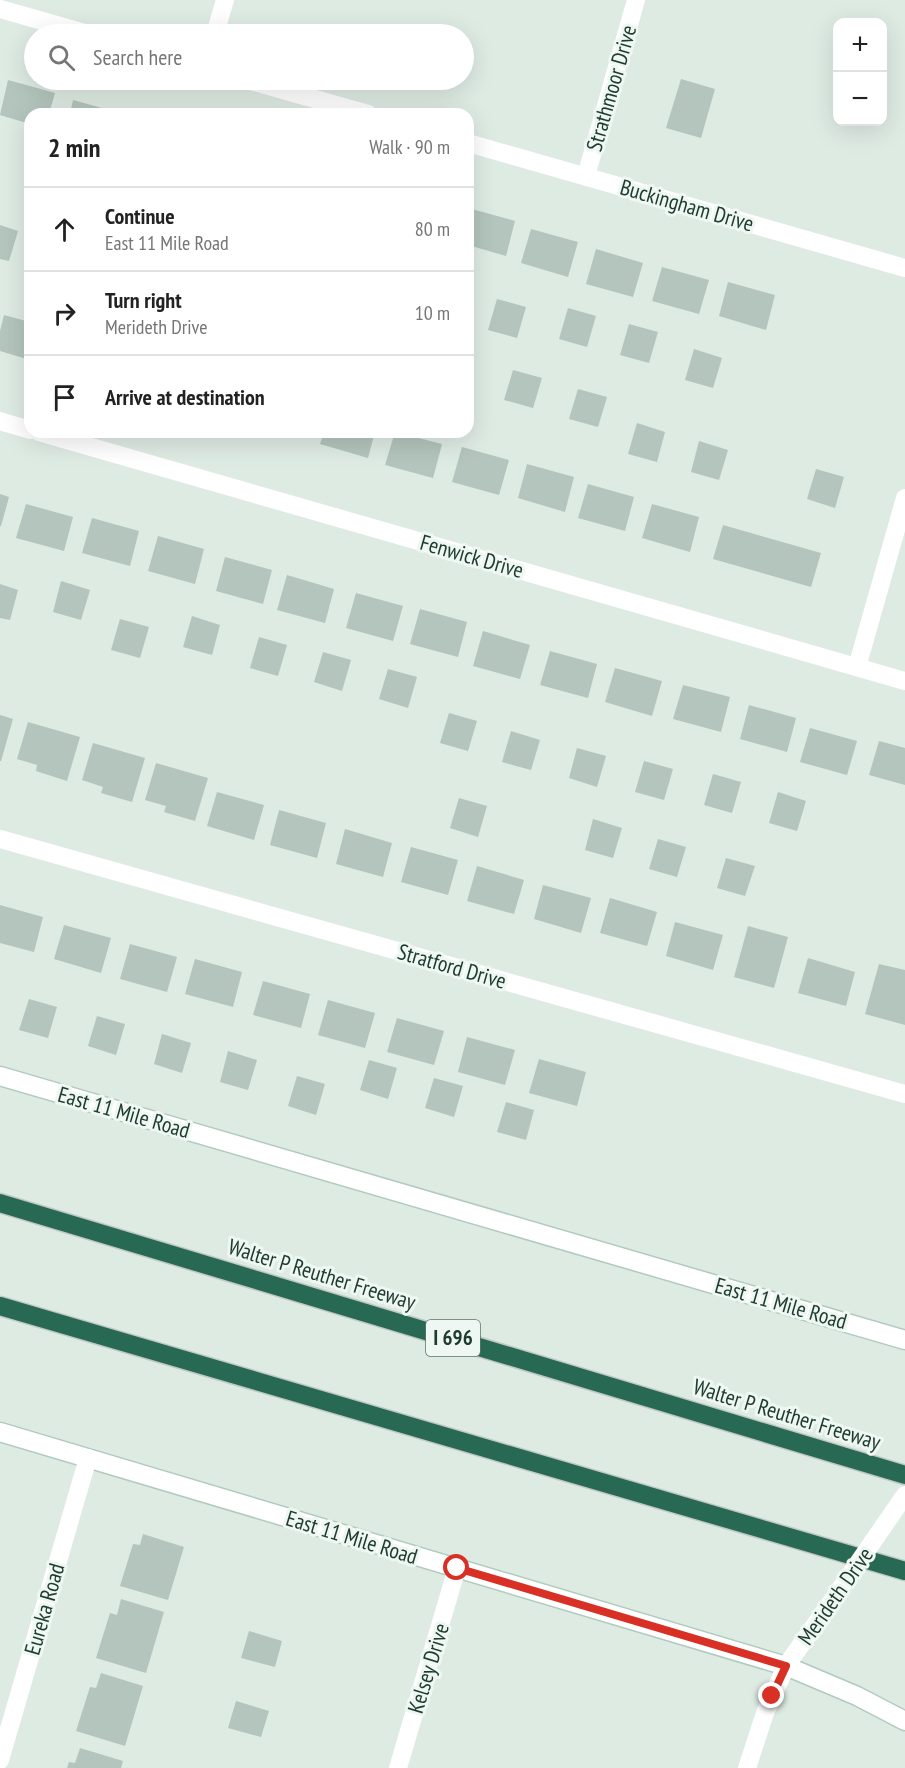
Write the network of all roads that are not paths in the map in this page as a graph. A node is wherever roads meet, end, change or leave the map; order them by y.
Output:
1 (225, 0) edge
2 (636, 0) edge
3 (0, 9) edge
4 (53, 24) edge
5 (218, 24) edge
6 (283, 90) edge
7 (347, 108) edge
8 (474, 144) edge
9 (586, 176) junction
10 (905, 268) edge
11 (0, 421) edge
12 (24, 427) edge
13 (60, 438) edge
14 (905, 498) edge
15 (857, 667) junction
16 (905, 681) edge
17 (0, 839) edge
18 (0, 1077) edge
19 (905, 1094) edge
20 (0, 1203) edge
21 (0, 1306) edge
22 (905, 1340) edge
23 (0, 1432) edge
24 (88, 1458) junction
25 (905, 1475) edge
26 (905, 1495) edge
27 (457, 1568) junction
28 (905, 1571) edge
29 (786, 1666) junction
30 (905, 1720) edge
31 (0, 1760) edge
32 (398, 1768) edge
33 (747, 1768) edge

1 - 5 street
2 - 9 street, Strathmoor Drive
3 - 4 street
6 - 7 street
8 - 9 street, Buckingham Drive
9 - 10 street, Buckingham Drive
11 - 12 street
13 - 15 street, Fenwick Drive
14 - 15 street
15 - 16 street, Fenwick Drive
17 - 19 street, Stratford Drive
18 - 22 street, East 11 Mile Road
20 - 25 highway, Walter P Reuther Freeway / I 696
21 - 28 highway
23 - 24 street, East 11 Mile Road
24 - 27 street, East 11 Mile Road
24 - 31 street, Eureka Road
26 - 29 street, Merideth Drive, bridge
27 - 29 street, East 11 Mile Road
27 - 32 street, Kelsey Drive
29 - 30 street, East 11 Mile Road
29 - 33 street, Merideth Drive

